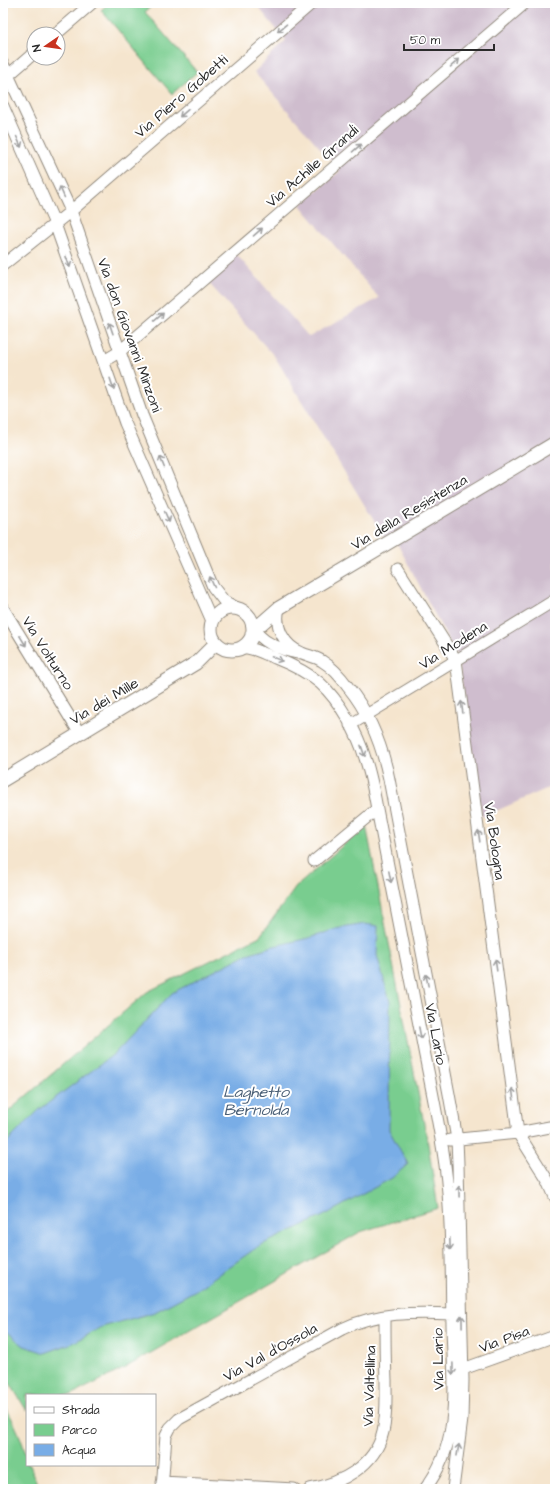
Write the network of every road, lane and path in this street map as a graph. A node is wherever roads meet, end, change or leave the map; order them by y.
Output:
1 (92, 3) edge
2 (312, 3) edge
3 (525, 3) edge
4 (65, 26) edge
5 (26, 60) edge
6 (3, 64) edge
7 (6, 77) edge
8 (3, 106) edge
9 (71, 211) junction
10 (55, 224) junction
11 (3, 264) edge
12 (119, 352) junction
13 (104, 361) junction
14 (555, 443) edge
15 (398, 569) dead end
16 (555, 600) edge
17 (3, 608) edge
18 (279, 608) junction
19 (238, 609) junction
20 (212, 621) junction
21 (253, 630) junction
22 (216, 643) junction
23 (240, 648) junction
24 (308, 656) junction
25 (456, 660) junction
26 (367, 715) junction
27 (350, 725) junction
28 (80, 734) junction
29 (3, 780) edge
30 (377, 809) junction
31 (314, 861) dead end
32 (555, 1126) edge
33 (518, 1133) junction
34 (457, 1139) junction
35 (441, 1142) junction
36 (555, 1197) edge
37 (452, 1314) junction
38 (385, 1316) junction
39 (555, 1336) edge
40 (464, 1369) junction
41 (162, 1486) edge
42 (294, 1489) edge
43 (310, 1489) edge
44 (425, 1489) edge
45 (453, 1489) edge

1 - 4 street
2 -> 9 street, Via Piero Gobetti
12 -> 3 street, Via Achille Grandi
5 - 7 street
6 - 7 street, Via don Giovanni Minzoni
9 -> 7 street, Via don Giovanni Minzoni
8 -> 10 street
9 - 10 street, Via Piero Gobetti
12 -> 9 street, Via don Giovanni Minzoni
10 - 11 street, Via Piero Gobetti
10 -> 13 street
12 - 13 street, Via Achille Grandi
19 -> 12 street, Via don Giovanni Minzoni
13 -> 20 street
14 - 18 street, Via della Resistenza
15 - 25 street, Via Bologna
16 - 25 street, Via Modena
17 -> 28 street, Via Volturno
18 - 19 street, Via della Resistenza
18 - 21 street, Via della Resistenza
18 - 24 street, Via Lario
19 - 20 street
19 - 21 street
20 - 22 street
21 - 23 street
21 - 24 street, Via Lario
22 - 23 street
22 - 28 street, Via dei Mille
23 -> 27 street, Via Lario
24 - 26 street, Via Lario
25 - 26 street, Via Modena
33 -> 25 street, Via Bologna
26 - 27 street, Via Modena
34 -> 26 street, Via Lario
27 -> 30 street, Via Lario
28 - 29 street, Via dei Mille
30 - 31 street
30 -> 35 street, Via Lario
32 - 33 street
33 - 34 street
33 - 36 street
34 - 35 street
40 -> 34 street, Via Lario
35 -> 37 street, Via Lario
37 - 38 street, Via Val d'Ossola
37 -> 44 street, Via Lario
38 - 41 street, Via Val d'Ossola
38 - 43 street, Via Valtellina
39 - 40 street, Via Pisa
45 -> 40 street, Via Lario
41 - 42 street

